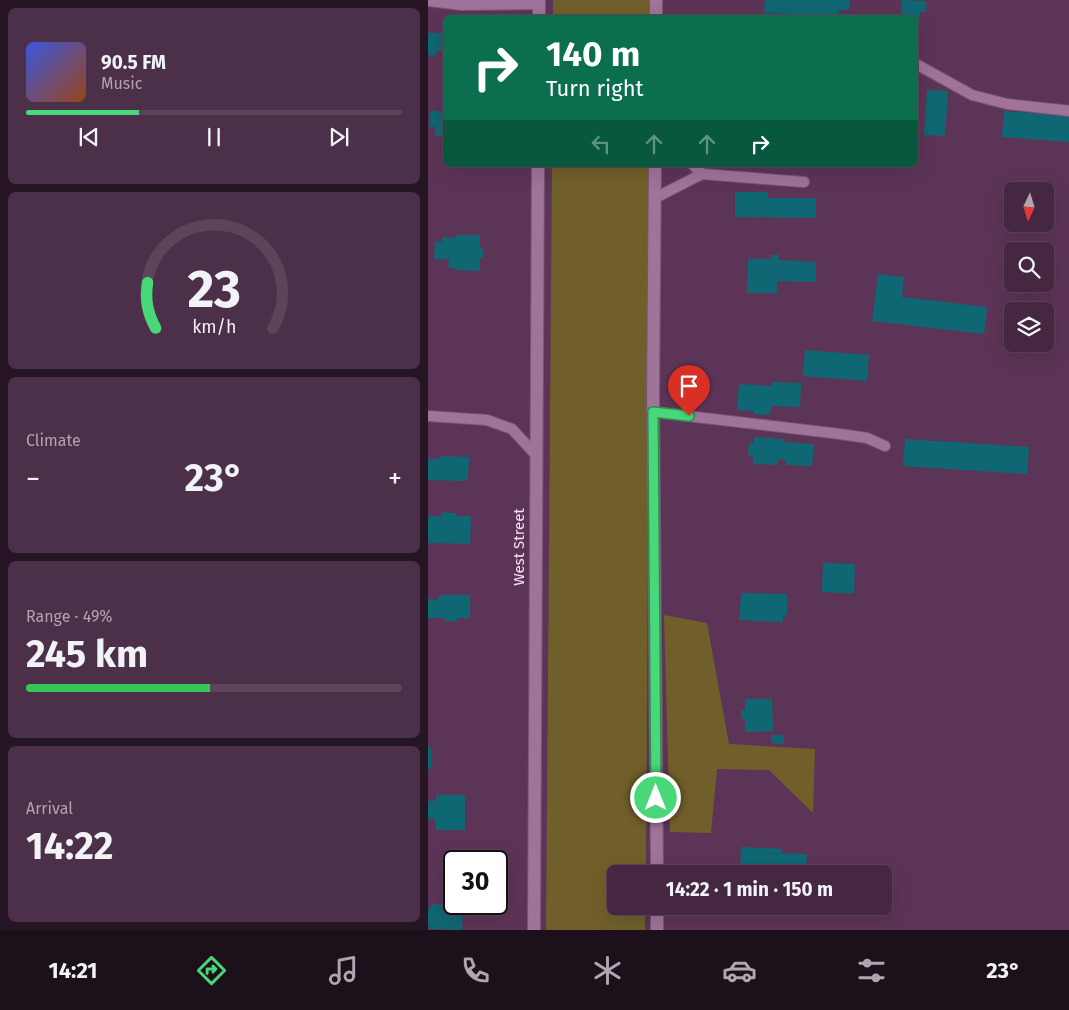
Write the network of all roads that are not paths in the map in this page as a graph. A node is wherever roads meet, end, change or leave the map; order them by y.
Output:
1 (656, 0) edge
2 (428, 1) edge
3 (539, 2) edge
4 (539, 15) edge
5 (656, 15) edge
6 (918, 65) edge
7 (1070, 111) edge
8 (538, 167) edge
9 (655, 167) edge
10 (695, 167) edge
11 (702, 174) junction
12 (804, 182) dead end
13 (655, 198) junction
14 (653, 412) junction
15 (428, 416) edge
16 (885, 446) dead end
17 (536, 455) junction
18 (657, 865) edge
19 (657, 915) edge
20 (534, 930) edge
21 (657, 930) edge

1 - 5 street
2 - 3 lane
3 - 4 street
6 - 7 lane
8 - 17 street, West Street
9 - 13 street
10 - 11 lane
11 - 12 lane
11 - 13 lane
13 - 14 street
14 - 16 lane
14 - 18 street
15 - 17 lane
17 - 20 street, West Street
19 - 21 street

